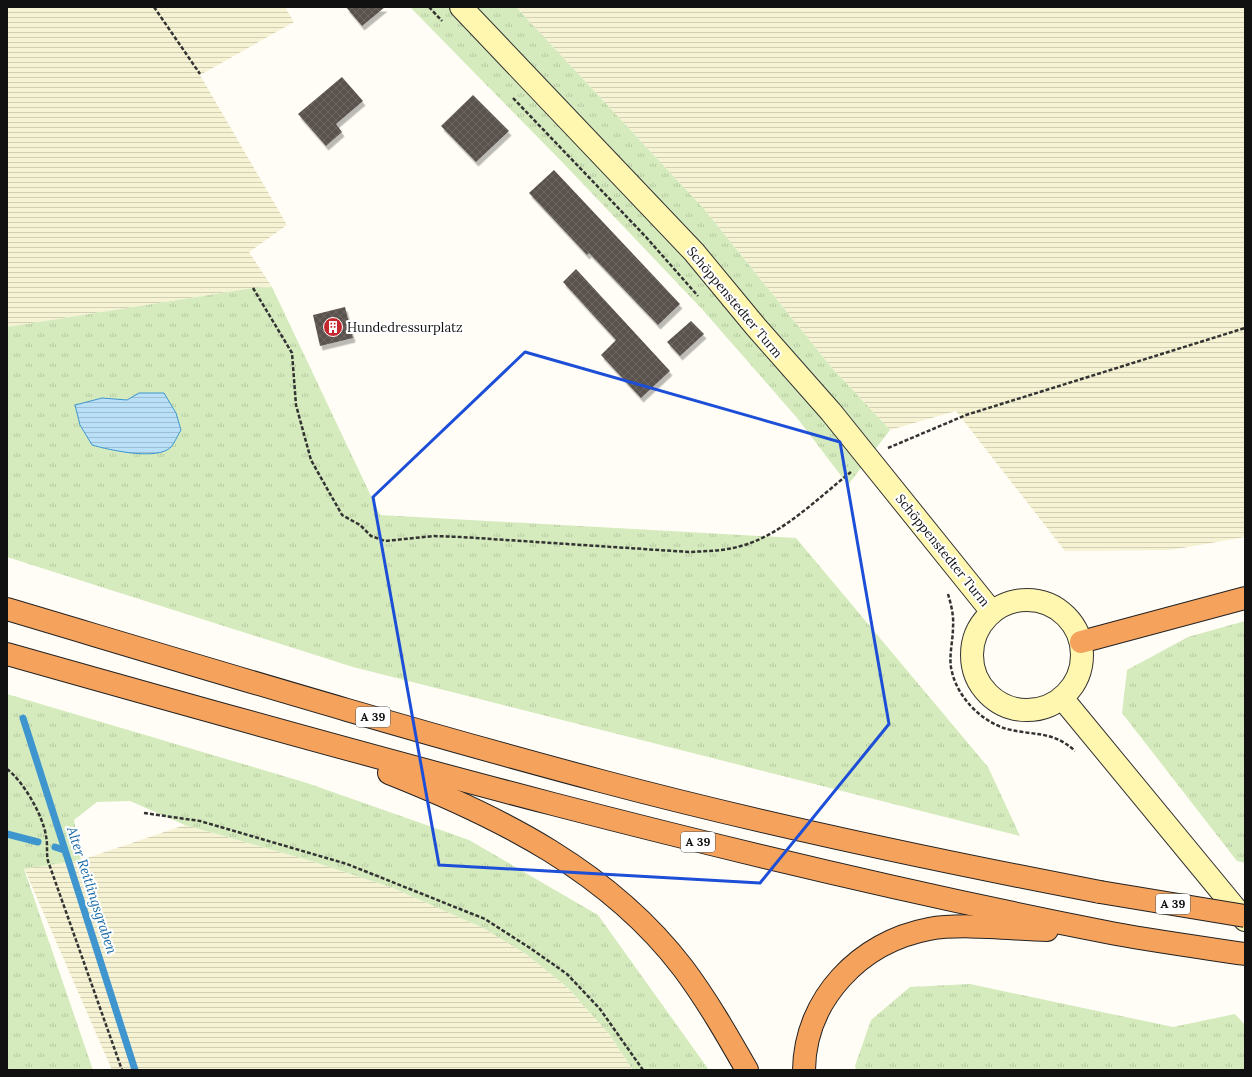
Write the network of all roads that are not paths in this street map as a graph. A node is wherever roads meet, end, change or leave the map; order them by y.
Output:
1 (461, 7) edge
2 (1245, 598) edge
3 (7, 609) edge
4 (992, 612) junction
5 (1081, 642) junction
6 (7, 654) edge
7 (1062, 698) junction
8 (292, 734) junction
9 (1245, 916) edge
10 (1245, 920) edge
11 (1108, 932) junction
12 (1245, 954) edge
13 (747, 1070) edge
14 (804, 1070) edge

1 - 4 main road, Schöppenstedter Turm
2 - 5 highway
3 - 9 highway, A 39, bridge
4 - 5 main road
4 - 7 main road
5 - 7 main road
6 - 8 highway, A 39
7 - 10 main road
8 - 11 highway, A 39
8 - 13 highway
11 - 12 highway, A 39
11 - 14 highway

